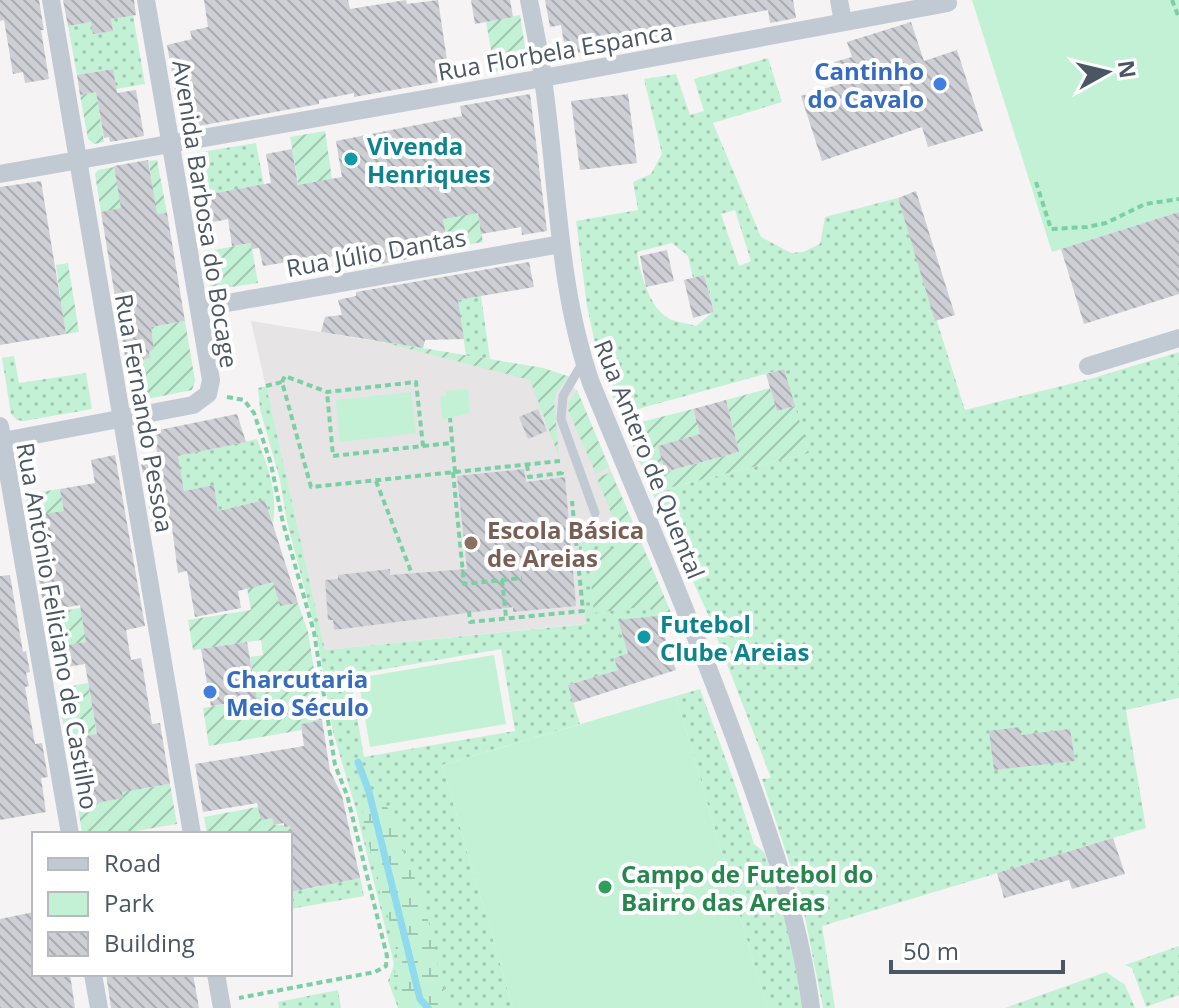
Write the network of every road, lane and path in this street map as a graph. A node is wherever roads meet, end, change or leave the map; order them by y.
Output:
1 (51, 0) edge
2 (146, 0) edge
3 (529, 0) edge
4 (839, 0) edge
5 (1172, 0) edge
6 (948, 3) dead end
7 (1179, 18) edge
8 (843, 22) junction
9 (543, 78) junction
10 (170, 144) junction
11 (78, 160) junction
12 (0, 174) edge
13 (1036, 182) dead end
14 (1179, 199) edge
15 (561, 244) junction
16 (199, 308) junction
17 (1179, 338) edge
18 (583, 362) junction
19 (1088, 366) dead end
20 (282, 382) junction
21 (266, 386) dead end
22 (327, 392) junction
23 (208, 394) junction
24 (450, 418) dead end
25 (122, 419) junction
26 (1, 434) edge
27 (452, 443) junction
28 (423, 446) junction
29 (527, 465) junction
30 (561, 466) junction
31 (454, 472) junction
32 (570, 480) dead end
33 (376, 481) junction
34 (571, 495) dead end
35 (595, 513) dead end
36 (412, 574) dead end
37 (522, 578) dead end
38 (502, 580) junction
39 (469, 611) dead end
40 (507, 618) junction
41 (70, 832) edge
42 (192, 832) edge
43 (93, 976) edge
44 (216, 976) edge
45 (221, 1005) edge
46 (99, 1008) edge
47 (811, 1008) edge

1 - 11 street, Rua Fernando Pessoa
2 - 10 street, Avenida Barbosa do Bocage
3 - 9 street, Rua Antero de Quental
4 - 8 street
5 - 7 path
6 - 8 street, Rua Florbela Espanca
8 - 9 street, Rua Florbela Espanca
9 - 10 street, Rua Florbela Espanca
9 - 15 street, Rua Antero de Quental
10 - 11 street, Rua Florbela Espanca
10 - 16 street, Avenida Barbosa do Bocage
11 - 12 street, Rua Florbela Espanca
11 - 25 street, Rua Fernando Pessoa
13 - 14 path
15 - 16 street, Rua Júlio Dantas
15 - 18 street, Rua Antero de Quental
16 - 23 street, Avenida Barbosa do Bocage
17 - 19 street
18 - 35 lane
18 - 47 street, Rua Antero de Quental
20 - 21 path
20 - 22 path
20 - 33 path
22 - 28 path
22 - 28 path
23 - 25 street, Avenida Barbosa do Bocage
23 - 45 path
24 - 27 path
25 - 26 street, Avenida Barbosa do Bocage
25 - 42 street, Rua Fernando Pessoa
26 - 41 street, Rua António Feliciano de Castilho
27 - 28 path
27 - 31 path
29 - 30 path
29 - 30 path
29 - 31 path
30 - 32 path
31 - 33 path
31 - 38 path
33 - 36 path
34 - 40 path
37 - 38 path
38 - 40 path
39 - 40 path
43 - 46 street
44 - 45 street

